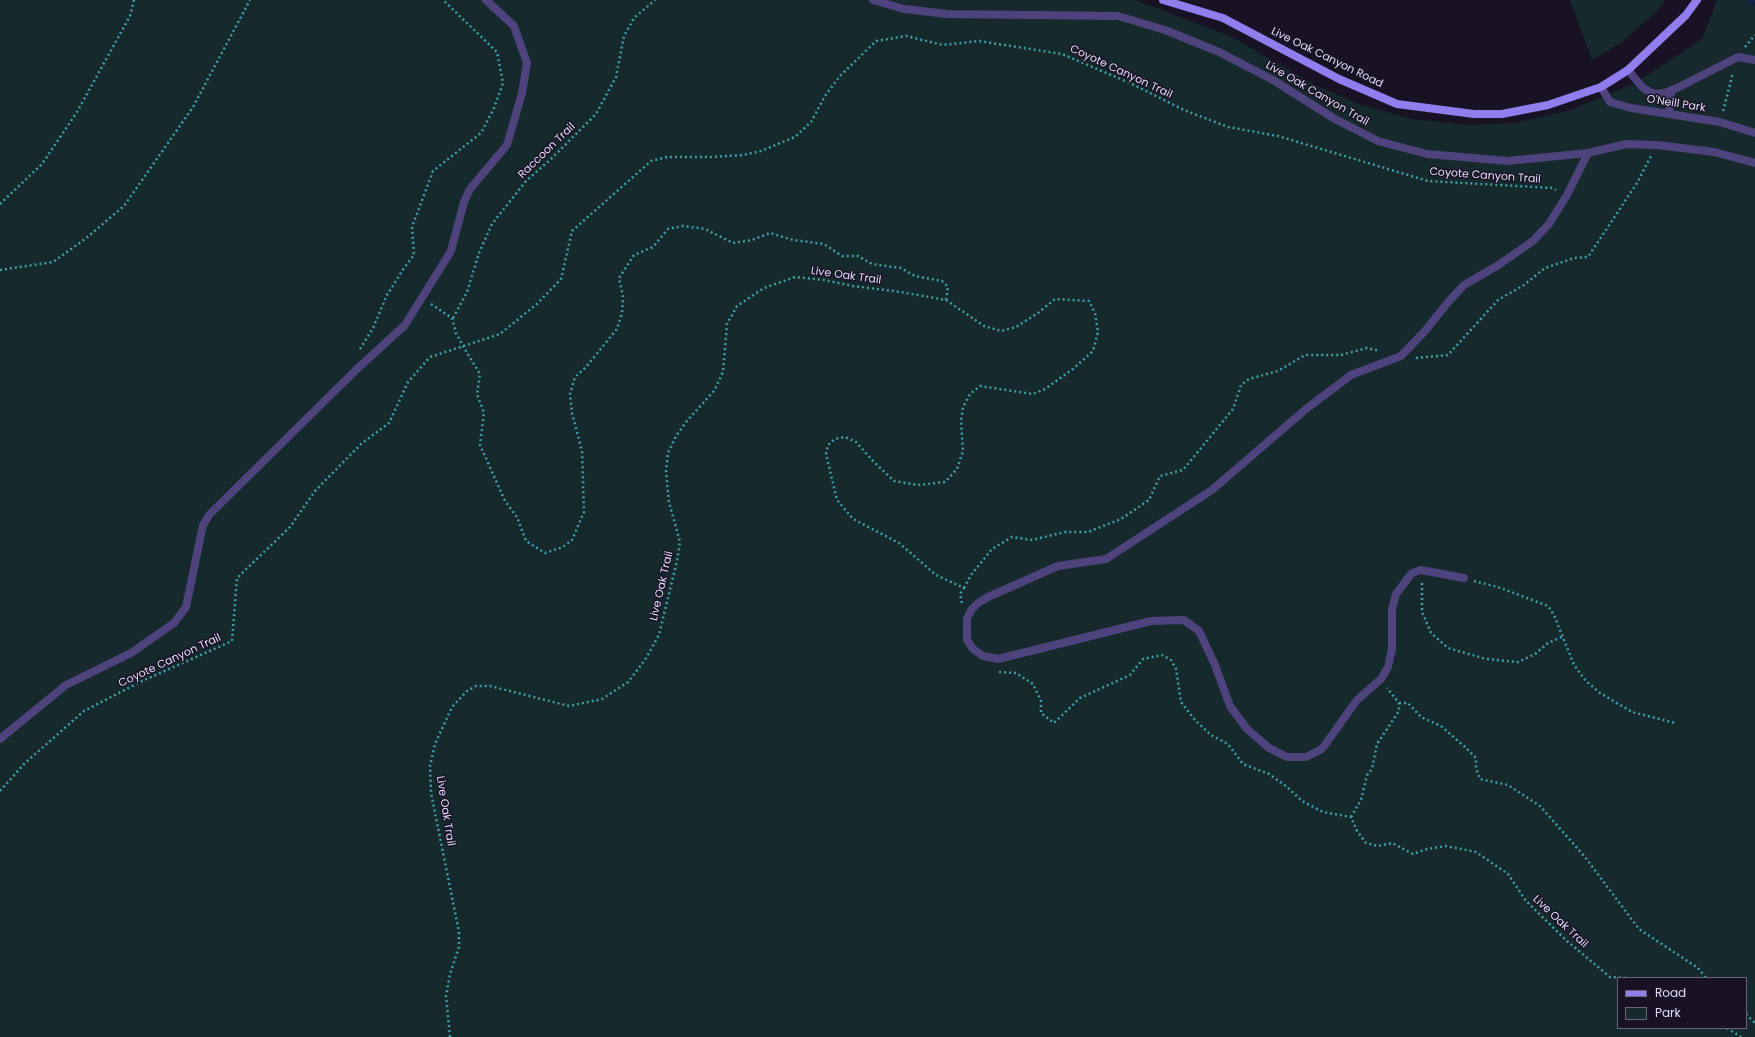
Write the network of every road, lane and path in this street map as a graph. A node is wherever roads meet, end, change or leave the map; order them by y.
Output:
1 (134, 0) edge
2 (250, 0) edge
3 (443, 0) edge
4 (486, 0) edge
5 (655, 0) edge
6 (873, 0) edge
7 (1163, 0) edge
8 (1697, 0) edge
9 (1755, 60) edge
10 (1628, 70) junction
11 (1601, 87) junction
12 (1671, 90) junction
13 (1668, 114) junction
14 (1755, 133) edge
15 (1588, 153) junction
16 (1755, 163) edge
17 (1567, 195) junction
18 (0, 204) edge
19 (0, 270) edge
20 (422, 299) junction
21 (946, 300) junction
22 (452, 318) junction
23 (463, 346) junction
24 (357, 369) junction
25 (1421, 570) junction
26 (1464, 578) joint
27 (968, 618) junction
28 (1562, 637) junction
29 (996, 672) dead end
30 (1381, 679) junction
31 (1399, 702) junction
32 (1675, 723) dead end
33 (0, 739) edge
34 (0, 791) edge
35 (1351, 817) junction
36 (1617, 977) edge
37 (1705, 977) edge
38 (1747, 1015) edge
39 (1755, 1023) edge
40 (1729, 1029) edge
41 (450, 1037) edge
42 (1741, 1037) edge

1 - 18 path
2 - 19 path
3 - 24 path
4 - 20 street
5 - 22 path, Raccoon Trail
6 - 15 street, Live Oak Canyon Trail
7 - 11 main road, Live Oak Canyon Road
8 - 10 main road, Live Oak Canyon Road
9 - 12 street, O'Neill Park
10 - 11 main road, Live Oak Canyon Road
10 - 12 street, O'Neill Park
11 - 13 street, O'Neill Park
12 - 13 street
13 - 14 street, O'Neill Park
15 - 16 street, Live Oak Canyon Trail
15 - 17 street
17 - 23 path, Coyote Canyon Trail
17 - 27 street
20 - 22 path
20 - 24 street
21 - 23 path
21 - 27 path, Live Oak Trail
21 - 41 path, Live Oak Trail
22 - 23 path
23 - 34 path, Coyote Canyon Trail
24 - 33 street
25 - 26 street
25 - 28 path
25 - 30 street
26 - 28 path
27 - 30 street
28 - 32 path
29 - 35 path
30 - 31 path
31 - 35 path
31 - 37 path
35 - 36 path, Live Oak Trail
38 - 39 path
40 - 42 path

